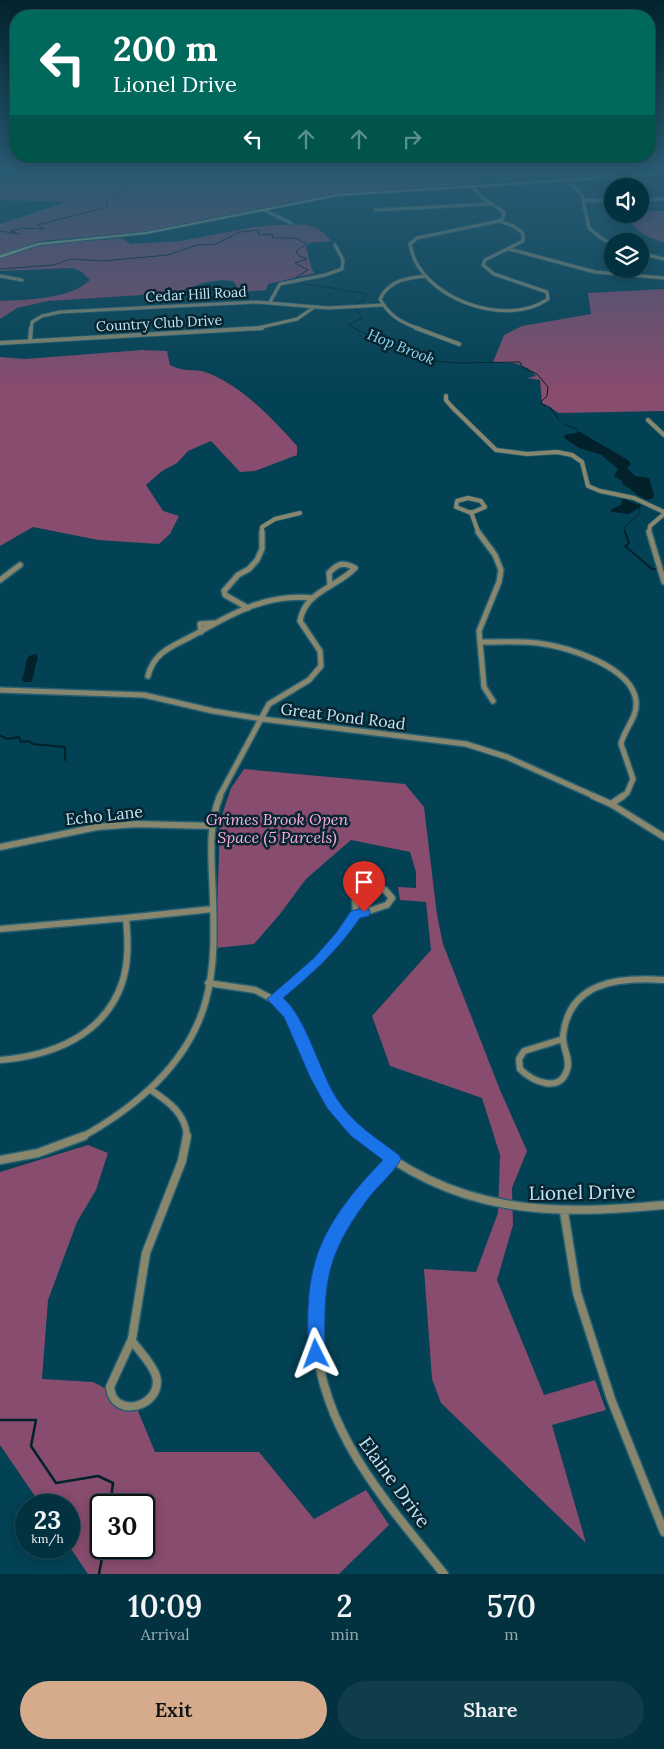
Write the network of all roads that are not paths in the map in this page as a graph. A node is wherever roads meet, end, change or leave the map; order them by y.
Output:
1 (56, 243) edge
2 (413, 243) edge
3 (518, 243) edge
4 (335, 245) dead end
5 (508, 249) junction
6 (649, 255) edge
7 (0, 257) edge
8 (664, 259) edge
9 (0, 276) edge
10 (426, 276) junction
11 (664, 278) edge
12 (22, 280) dead end
13 (270, 302) junction
14 (382, 305) junction
15 (313, 308) junction
16 (30, 341) junction
17 (0, 343) edge
18 (459, 344) dead end
19 (446, 396) dead end
20 (648, 420) dead end
21 (664, 435) edge
22 (471, 512) junction
23 (300, 513) dead end
24 (664, 513) edge
25 (20, 565) dead end
26 (0, 580) edge
27 (664, 582) edge
28 (330, 584) junction
29 (313, 598) junction
30 (248, 608) junction
31 (480, 642) junction
32 (148, 676) dead end
33 (0, 690) edge
34 (493, 702) dead end
35 (262, 719) junction
36 (610, 804) junction
37 (212, 826) junction
38 (664, 837) edge
39 (0, 847) edge
40 (213, 909) junction
41 (356, 914) junction
42 (126, 918) junction
43 (0, 929) edge
44 (664, 980) edge
45 (208, 983) junction
46 (273, 999) junction
47 (563, 1039) junction
48 (0, 1060) edge
49 (150, 1090) junction
50 (394, 1159) junction
51 (0, 1160) edge
52 (664, 1205) edge
53 (564, 1212) junction
54 (132, 1341) junction
55 (664, 1532) edge
56 (444, 1574) edge

1 - 7 main road
2 - 10 street
3 - 5 street
4 - 13 street
5 - 10 street
5 - 11 street
6 - 8 street
9 - 12 street
10 - 14 street
13 - 15 street, Cedar Hill Road
13 - 16 street, Cedar Hill Road
14 - 15 street, Cedar Hill Road
14 - 18 street
15 - 16 street, Country Club Drive
16 - 17 street, Country Club Drive
19 - 24 street
20 - 21 street
22 - 22 street
22 - 31 street
23 - 30 street
24 - 27 street
25 - 26 street
28 - 28 street
28 - 29 street
29 - 30 street
29 - 35 street
30 - 32 street
31 - 34 street
31 - 36 street
33 - 35 street, Great Pond Road
35 - 36 street, Great Pond Road
35 - 37 street
36 - 38 street, Great Pond Road
37 - 39 street, Echo Lane
37 - 40 street
40 - 42 street
40 - 45 street
41 - 41 street
41 - 46 street
42 - 43 street
42 - 48 street
44 - 47 street
45 - 46 street, Lionel Drive
45 - 49 street
46 - 50 street, Lionel Drive
47 - 47 street
49 - 51 street
49 - 54 street
50 - 53 street, Lionel Drive
50 - 56 street, Elaine Drive
52 - 53 street, Lionel Drive
53 - 55 street
54 - 54 street

